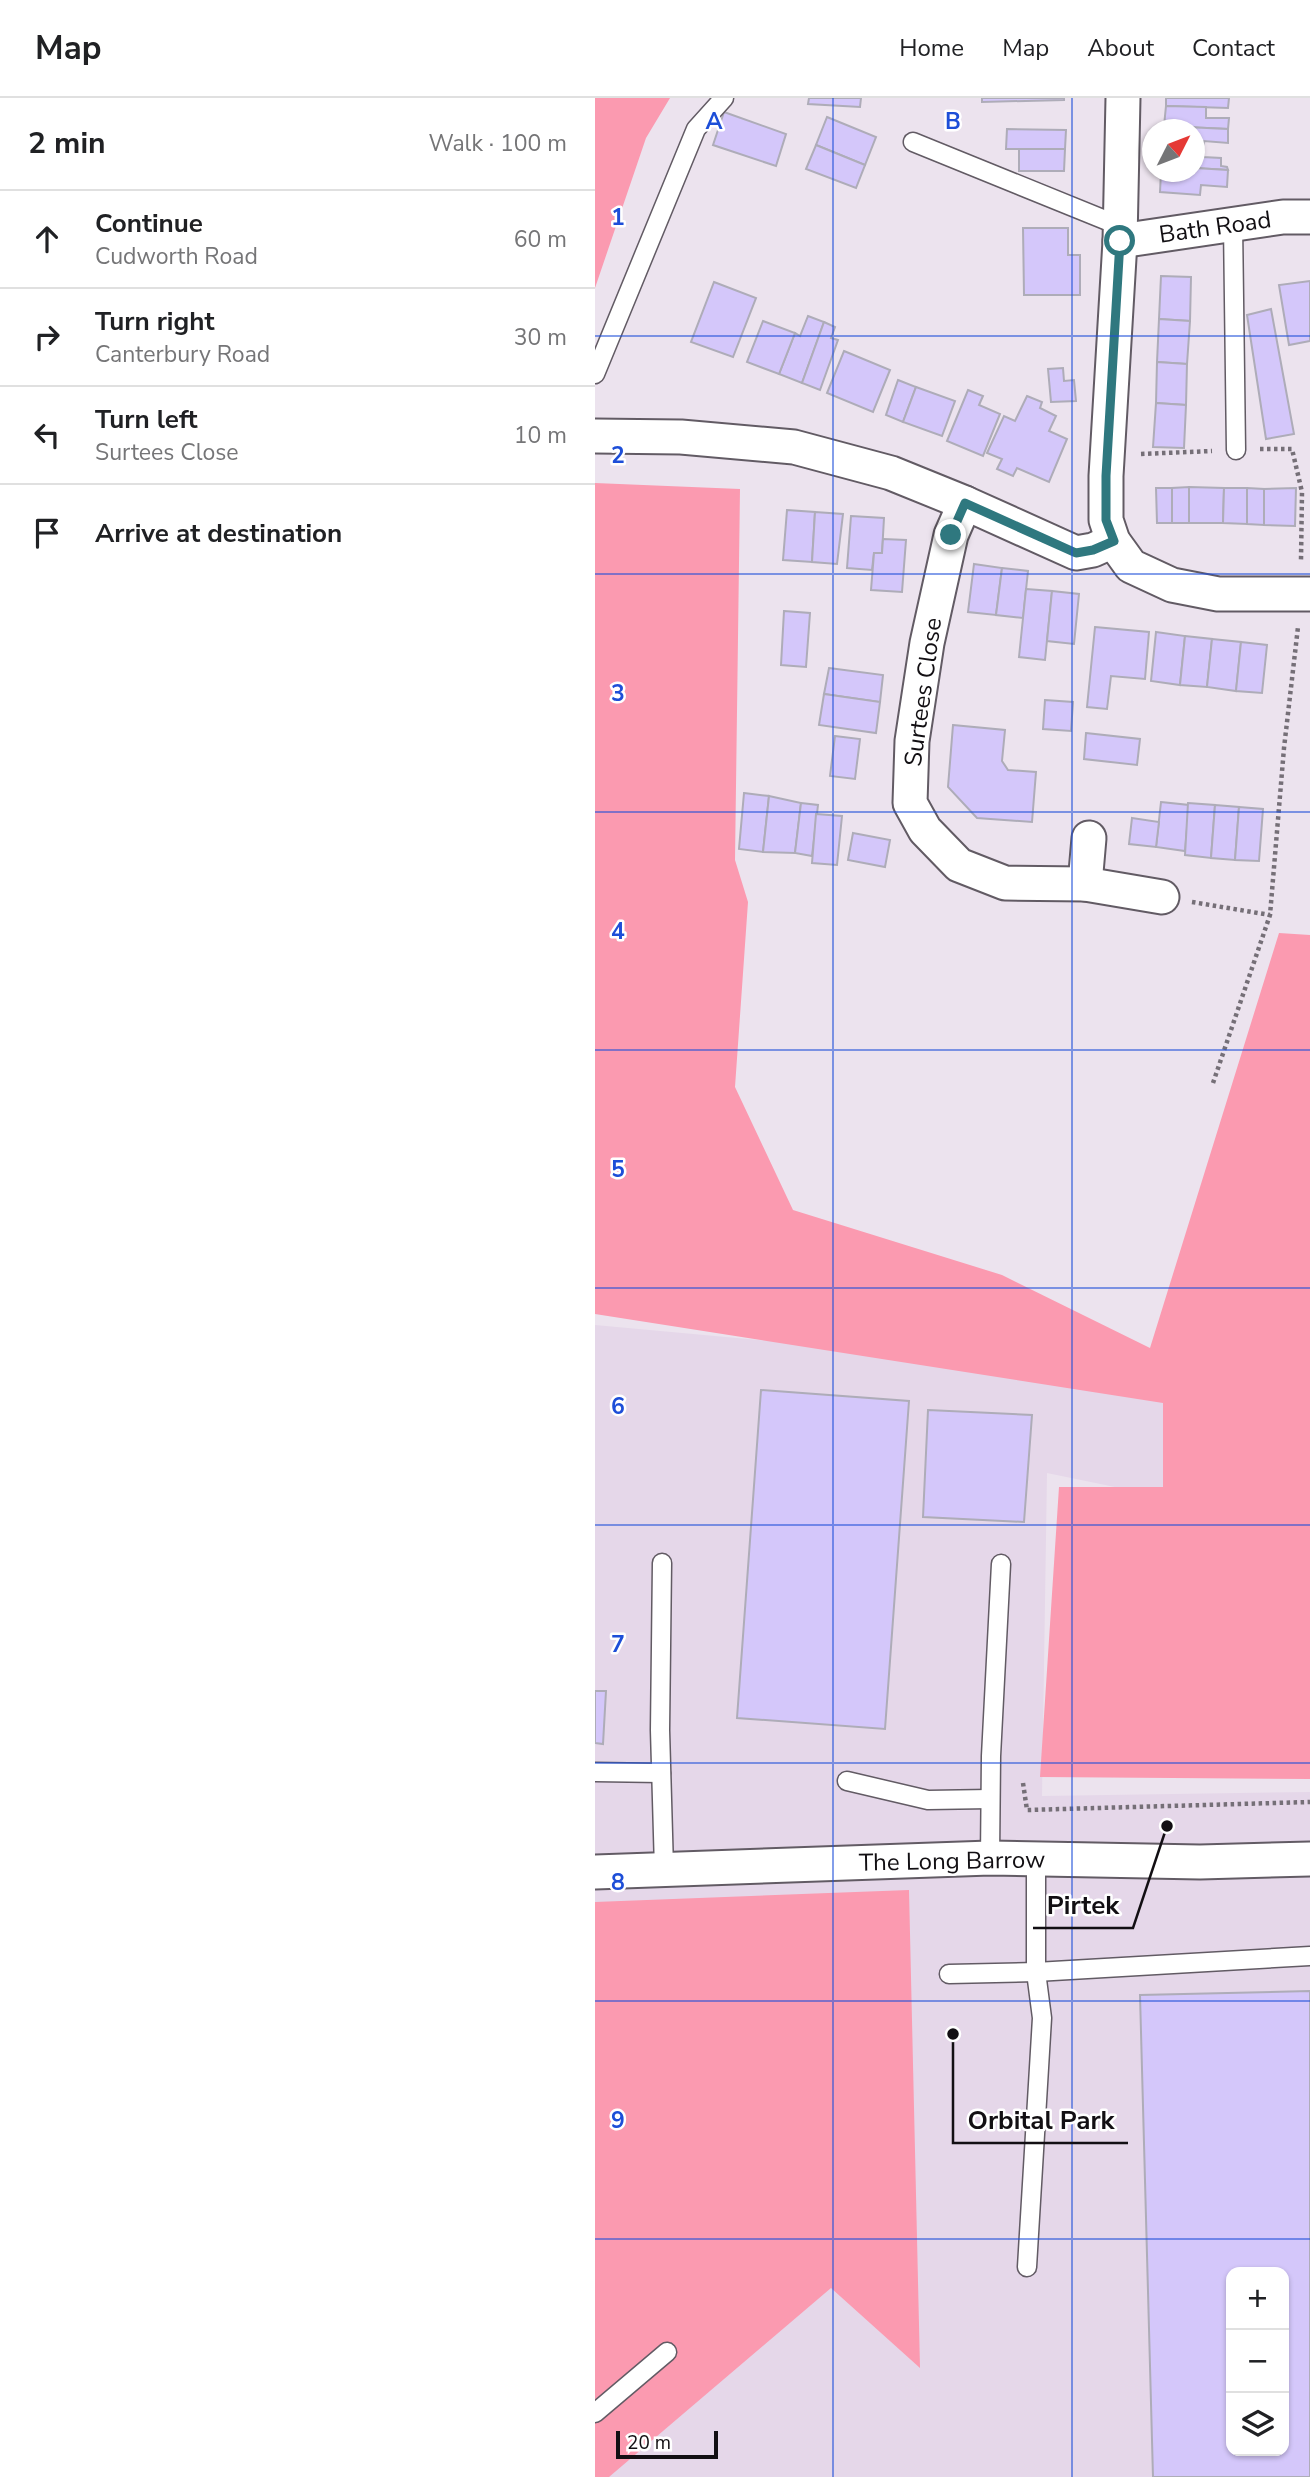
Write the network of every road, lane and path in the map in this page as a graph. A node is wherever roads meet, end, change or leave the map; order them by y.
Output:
1 (724, 98) edge
2 (1123, 98) edge
3 (913, 142) dead end
4 (1310, 217) edge
5 (1233, 224) junction
6 (1120, 233) junction
7 (595, 374) edge
8 (595, 436) edge
9 (1236, 450) dead end
10 (965, 503) junction
11 (1114, 541) junction
12 (1306, 594) edge
13 (1089, 838) dead end
14 (1085, 884) junction
15 (1161, 897) joint
16 (1270, 915) junction
17 (1213, 1083) dead end
18 (661, 1563) dead end
19 (1001, 1564) dead end
20 (595, 1772) edge
21 (661, 1773) junction
22 (847, 1781) dead end
23 (1023, 1783) dead end
24 (990, 1800) junction
25 (1310, 1802) edge
26 (990, 1858) junction
27 (1036, 1860) junction
28 (1310, 1860) edge
29 (664, 1869) junction
30 (595, 1872) edge
31 (1310, 1956) edge
32 (1037, 1972) junction
33 (949, 1975) dead end
34 (1027, 2267) dead end
35 (667, 2353) dead end
36 (595, 2413) edge

1 - 7 lane
2 - 6 street
3 - 6 lane
4 - 5 street, Bath Road
5 - 6 street, Bath Road
5 - 9 lane
6 - 11 street
8 - 10 street
10 - 11 street
10 - 14 street, Surtees Close
11 - 12 street
12 - 16 path
13 - 14 street
14 - 15 street, Surtees Close
15 - 16 path
16 - 17 path
18 - 21 lane
19 - 24 lane
20 - 21 lane
21 - 29 lane
22 - 24 lane
23 - 25 path
24 - 26 lane
26 - 27 street, The Long Barrow
26 - 29 street, The Long Barrow
27 - 28 street, The Long Barrow
27 - 32 lane
29 - 30 street, The Long Barrow
31 - 32 lane
32 - 33 lane
32 - 34 lane
35 - 36 lane

